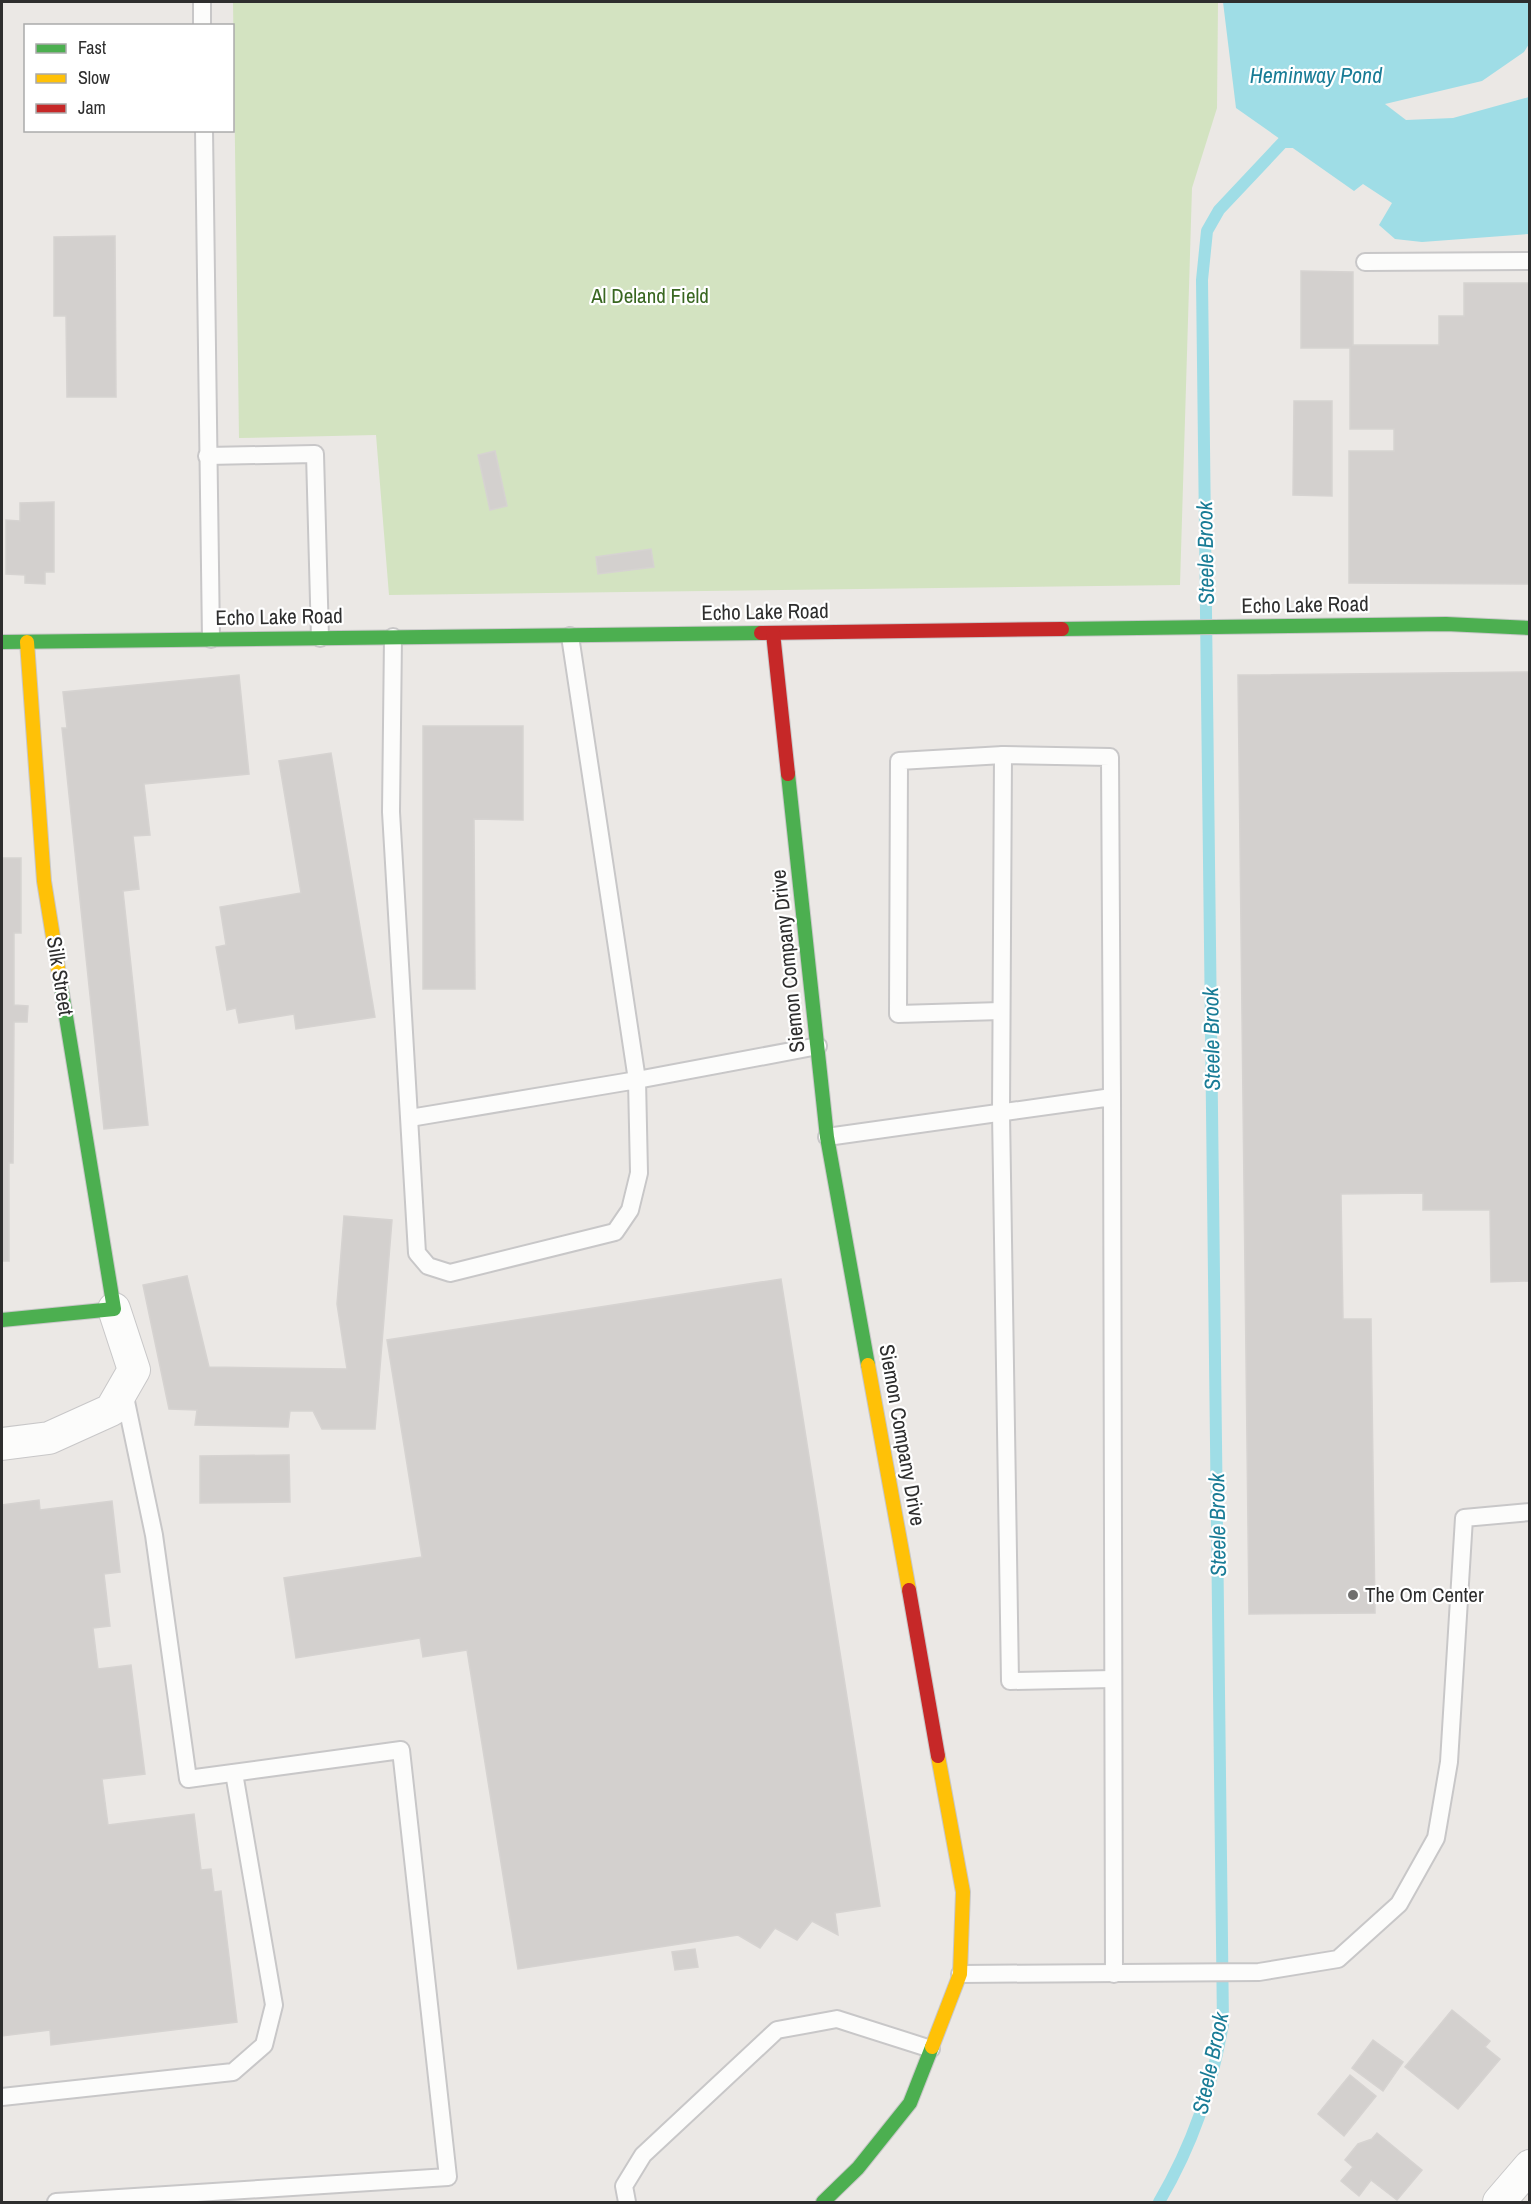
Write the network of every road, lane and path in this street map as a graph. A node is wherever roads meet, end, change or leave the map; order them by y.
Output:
1 (202, 2) edge
2 (202, 24) edge
3 (204, 132) edge
4 (1530, 261) edge
5 (1365, 262) dead end
6 (207, 456) junction
7 (1530, 628) edge
8 (773, 633) junction
9 (393, 636) junction
10 (570, 636) junction
11 (320, 638) junction
12 (211, 639) junction
13 (2, 642) edge
14 (27, 642) junction
15 (1003, 755) junction
16 (1001, 1011) junction
17 (818, 1046) junction
18 (636, 1080) junction
19 (1112, 1097) junction
20 (1001, 1113) junction
21 (410, 1118) junction
22 (827, 1137) junction
23 (114, 1309) junction
24 (2, 1320) edge
25 (123, 1389) junction
26 (2, 1444) edge
27 (1530, 1512) edge
28 (1113, 1679) junction
29 (234, 1773) junction
30 (960, 1974) junction
31 (1114, 1974) junction
32 (931, 2049) junction
33 (2, 2097) edge
34 (1530, 2166) edge
35 (56, 2202) edge
36 (627, 2202) edge
37 (823, 2202) edge
38 (1499, 2202) edge

1 - 2 lane
3 - 6 lane
4 - 5 lane
6 - 11 lane
6 - 12 lane
7 - 8 street, Echo Lake Road
8 - 10 street, Echo Lake Road
8 - 17 street, Siemon Company Drive
9 - 10 street, Echo Lake Road
9 - 11 street, Echo Lake Road
9 - 21 lane
10 - 18 lane
11 - 12 street, Echo Lake Road
12 - 14 street, Echo Lake Road
13 - 14 street, Echo Lake Road
14 - 23 street, Silk Street
15 - 16 lane
15 - 16 lane
15 - 19 lane
16 - 20 lane
17 - 18 lane
17 - 22 street, Siemon Company Drive
18 - 21 lane
18 - 21 lane
19 - 20 lane
19 - 28 lane
20 - 22 lane
20 - 28 lane
22 - 30 street, Siemon Company Drive
23 - 24 street
23 - 25 street, Silk Street
25 - 26 street, Silk Street
25 - 29 lane
27 - 31 lane
28 - 31 lane
29 - 33 lane
29 - 35 lane
30 - 31 lane
30 - 32 street, Siemon Company Drive
32 - 36 lane
32 - 37 street, Siemon Company Drive
34 - 38 street

